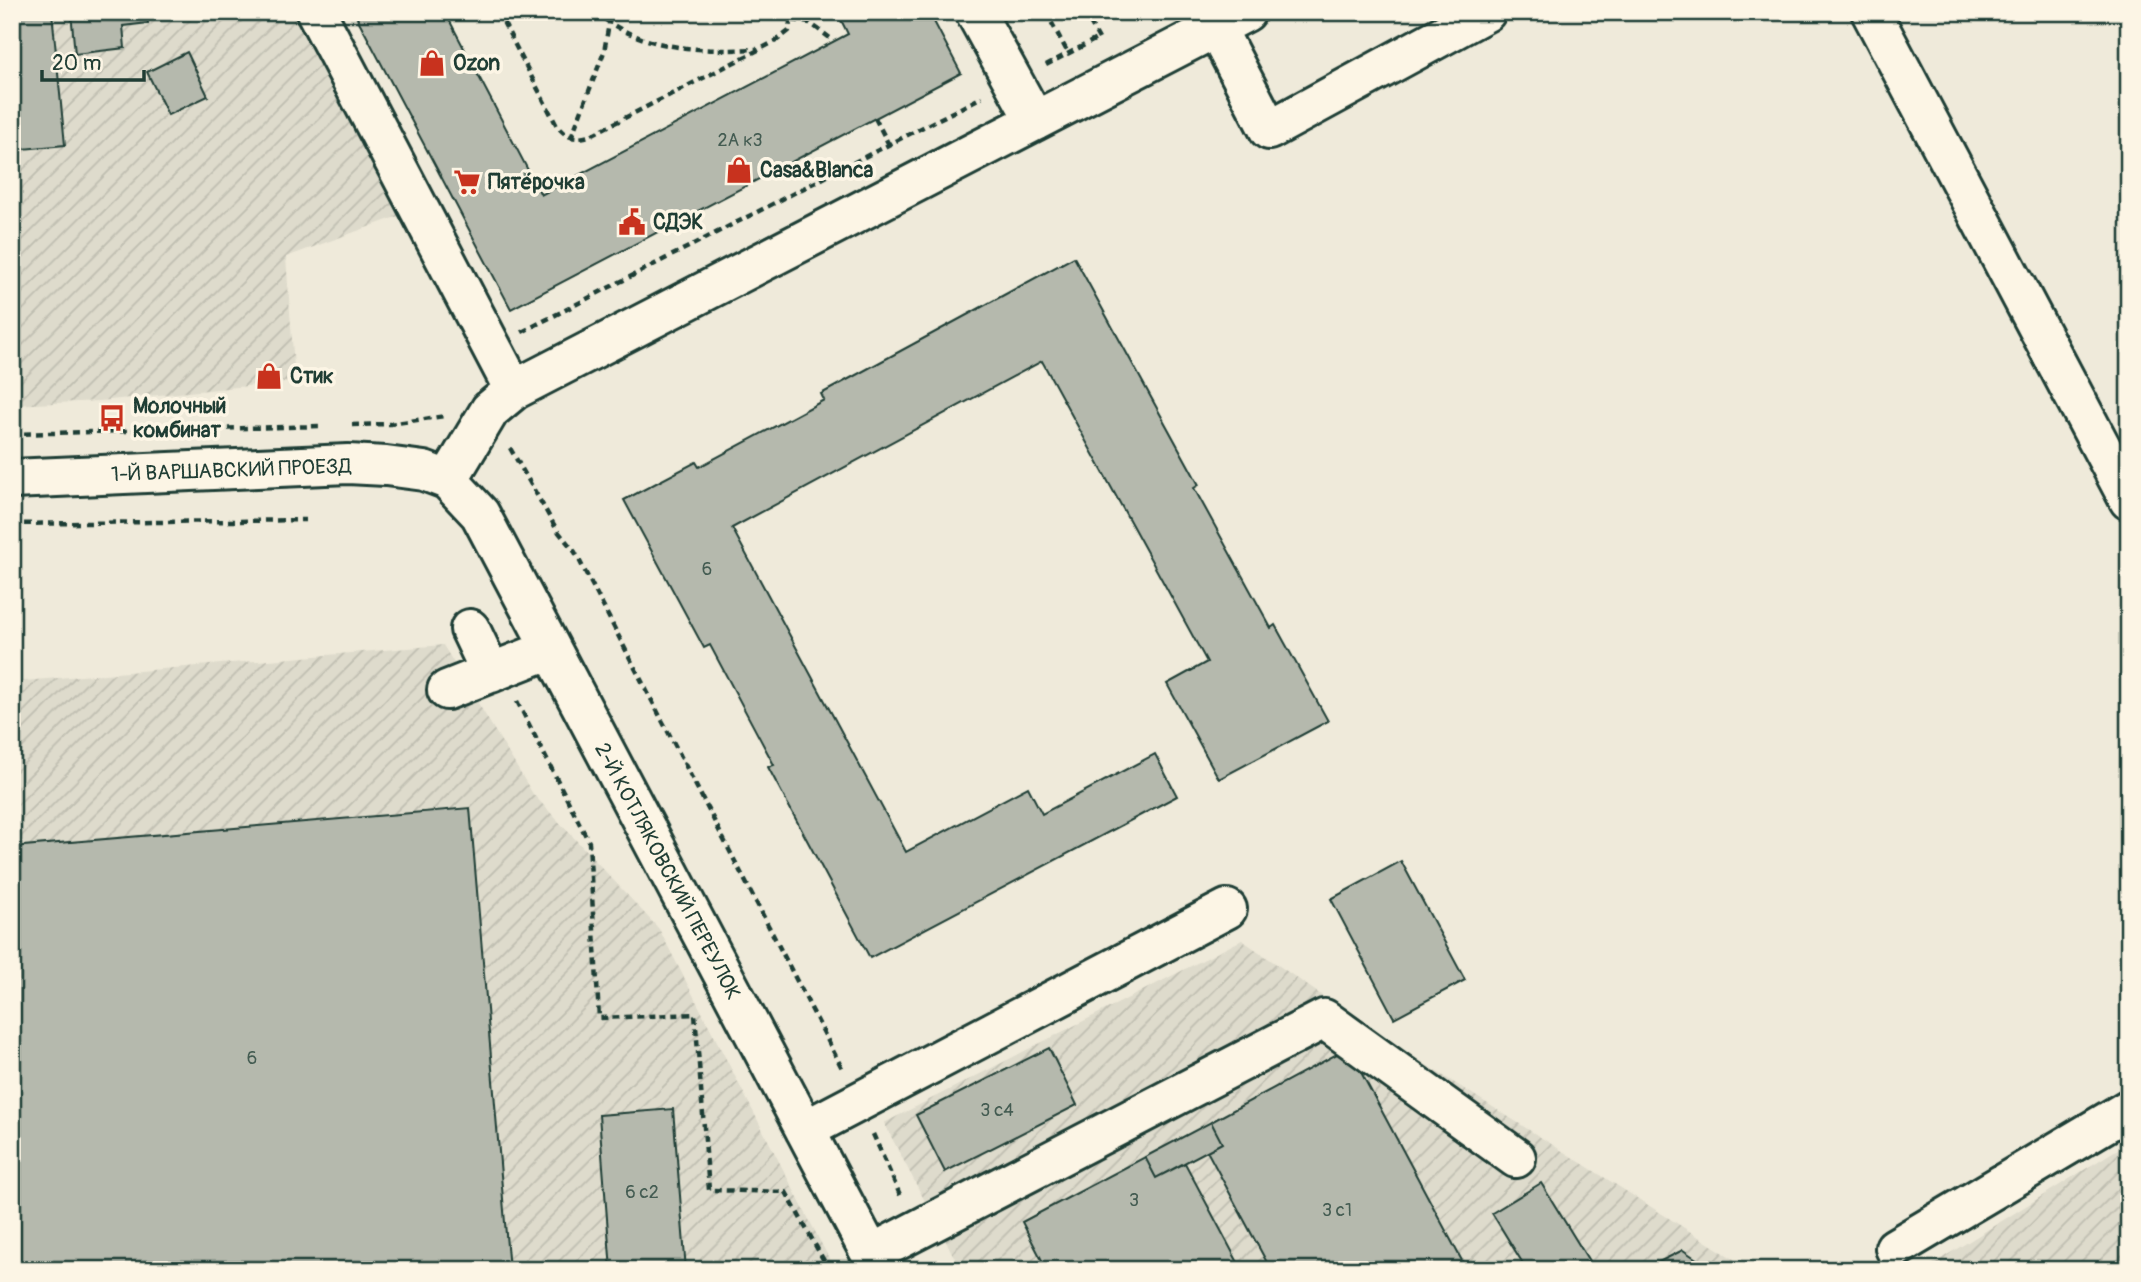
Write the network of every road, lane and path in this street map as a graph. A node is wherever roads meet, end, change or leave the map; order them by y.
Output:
1 (316, 12) edge
2 (498, 12) edge
3 (595, 12) edge
4 (611, 12) edge
5 (791, 12) edge
6 (975, 12) edge
7 (1046, 12) edge
8 (1084, 12) edge
9 (1486, 12) edge
10 (1871, 12) edge
11 (792, 20) junction
12 (1231, 20) edge
13 (609, 24) junction
14 (834, 41) dead end
15 (759, 49) junction
16 (1069, 53) junction
17 (1013, 82) junction
18 (1090, 93) junction
19 (875, 118) dead end
20 (1035, 121) junction
21 (571, 138) junction
22 (889, 145) junction
23 (492, 348) junction
24 (502, 400) junction
25 (334, 425) dead end
26 (348, 425) dead end
27 (12, 434) edge
28 (12, 479) edge
29 (448, 480) junction
30 (2129, 500) edge
31 (306, 520) dead end
32 (12, 524) edge
33 (470, 629) dead end
34 (551, 649) junction
35 (496, 671) junction
36 (447, 690) dead end
37 (1227, 909) dead end
38 (859, 1101) junction
39 (2129, 1109) edge
40 (805, 1130) junction
41 (1516, 1158) dead end
42 (915, 1230) junction
43 (1895, 1248) dead end
44 (875, 1262) edge
45 (829, 1270) edge

1 - 23 street
2 - 21 path
3 - 13 path
4 - 13 path
5 - 11 path
6 - 17 street
7 - 16 path
8 - 16 path
9 - 12 street
10 - 30 street
11 - 14 path
11 - 15 path
12 - 18 street
13 - 15 path
13 - 21 path
15 - 21 path
16 - 17 path
16 - 18 path
17 - 20 street
17 - 22 path
18 - 20 street
19 - 22 path
20 - 24 street
22 - 23 path
23 - 24 street
24 - 26 path
24 - 29 street
24 - 38 path
25 - 27 path
28 - 29 street, 1-Й ВАРШАВСКИЙ ПРОЕЗД
29 - 34 street, 2-Й КОТЛЯКОВСКИЙ ПЕРЕУЛОК
31 - 32 path
33 - 35 street
34 - 35 street
34 - 40 street, 2-Й КОТЛЯКОВСКИЙ ПЕРЕУЛОК
35 - 36 street
35 - 45 path
37 - 38 street
38 - 40 street
38 - 42 path
39 - 43 street
40 - 44 street, 2-Й КОТЛЯКОВСКИЙ ПЕРЕУЛОК
41 - 42 street
42 - 44 street

